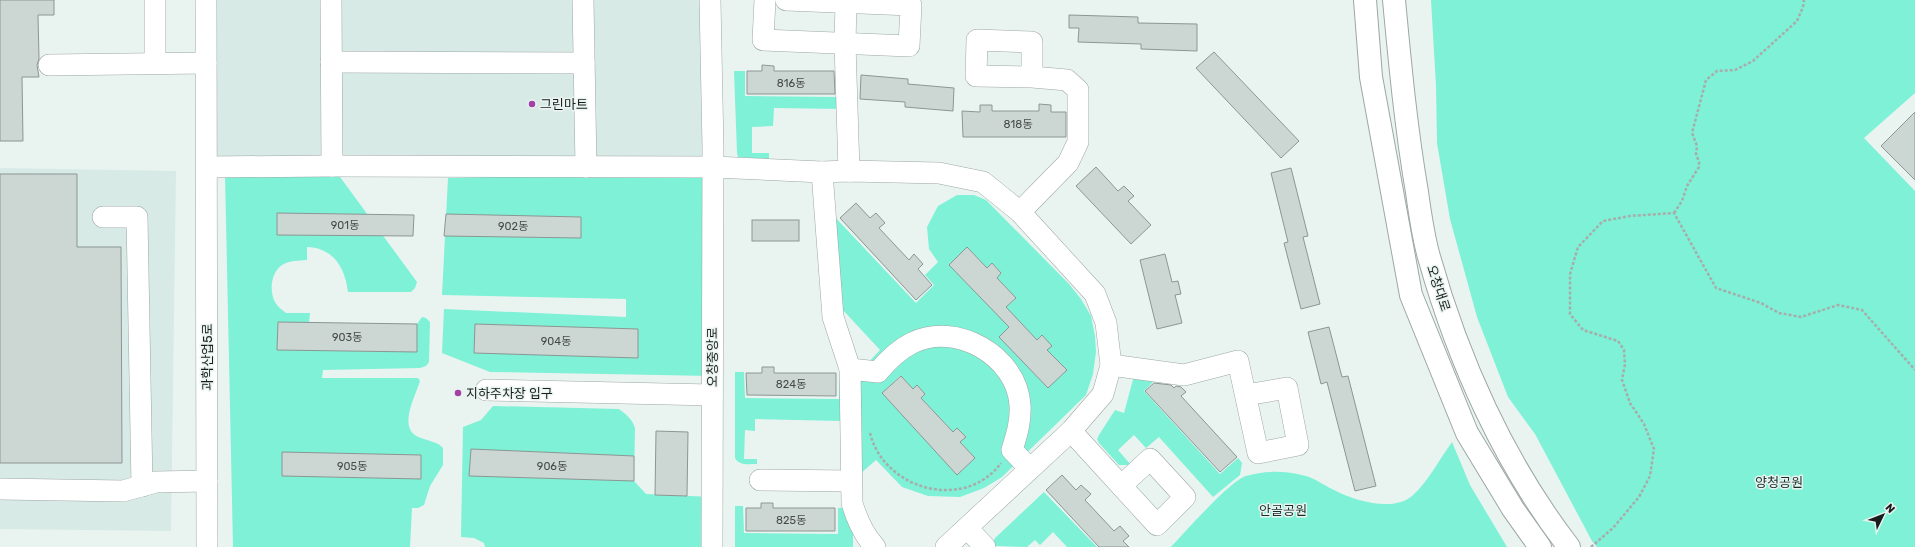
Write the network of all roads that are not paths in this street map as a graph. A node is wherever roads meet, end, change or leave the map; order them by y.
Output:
1 (155, 0) edge
2 (206, 0) edge
3 (331, 0) edge
4 (583, 0) edge
5 (710, 0) edge
6 (765, 0) edge
7 (786, 0) edge
8 (1394, 0) edge
9 (1405, 0) edge
10 (846, 2) junction
11 (1364, 5) edge
12 (1398, 43) junction
13 (845, 44) junction
14 (206, 62) junction
15 (331, 62) junction
16 (155, 63) junction
17 (584, 63) junction
18 (49, 65) dead end
19 (1032, 76) dead end
20 (332, 166) junction
21 (208, 167) junction
22 (586, 167) junction
23 (713, 167) junction
24 (849, 171) junction
25 (822, 172) junction
26 (1020, 212) junction
27 (103, 217) dead end
28 (1111, 365) junction
29 (850, 369) junction
30 (486, 390) dead end
31 (1246, 395) dead end
32 (712, 396) junction
33 (1071, 431) junction
34 (1030, 469) junction
35 (760, 480) dead end
36 (207, 481) junction
37 (851, 481) junction
38 (142, 486) junction
39 (1121, 486) dead end
40 (0, 489) edge
41 (967, 528) junction
42 (207, 547) edge
43 (712, 547) edge
44 (875, 547) edge
45 (946, 547) edge
46 (985, 547) edge
47 (1540, 547) edge
48 (1569, 547) edge

1 - 16 street
2 - 14 street, 과학산업5로
3 - 15 street
4 - 17 street
5 - 23 street, 오창중앙로
6 - 13 street
7 - 10 street
8 - 12 main road, 오창대로
9 - 12 main road
10 - 13 street
10 - 13 street
11 - 47 main road, 오창대로
12 - 48 main road, 오창대로
13 - 24 street
14 - 16 street
14 - 21 street, 과학산업5로
15 - 17 street
15 - 20 street
16 - 18 street
17 - 22 street
19 - 26 street
20 - 21 street
20 - 22 street
21 - 36 street, 과학산업5로
22 - 23 street
23 - 25 street
23 - 32 street, 오창중앙로
24 - 25 street
24 - 26 street
25 - 29 street
26 - 28 street
27 - 38 street
28 - 31 street
28 - 33 street
29 - 34 street
29 - 37 street
30 - 32 street
32 - 43 street, 오창중앙로
33 - 34 street
33 - 39 street
34 - 41 street
35 - 37 street
36 - 38 street
36 - 42 street, 과학산업5로
37 - 44 street
38 - 40 street
41 - 45 street
41 - 46 street

